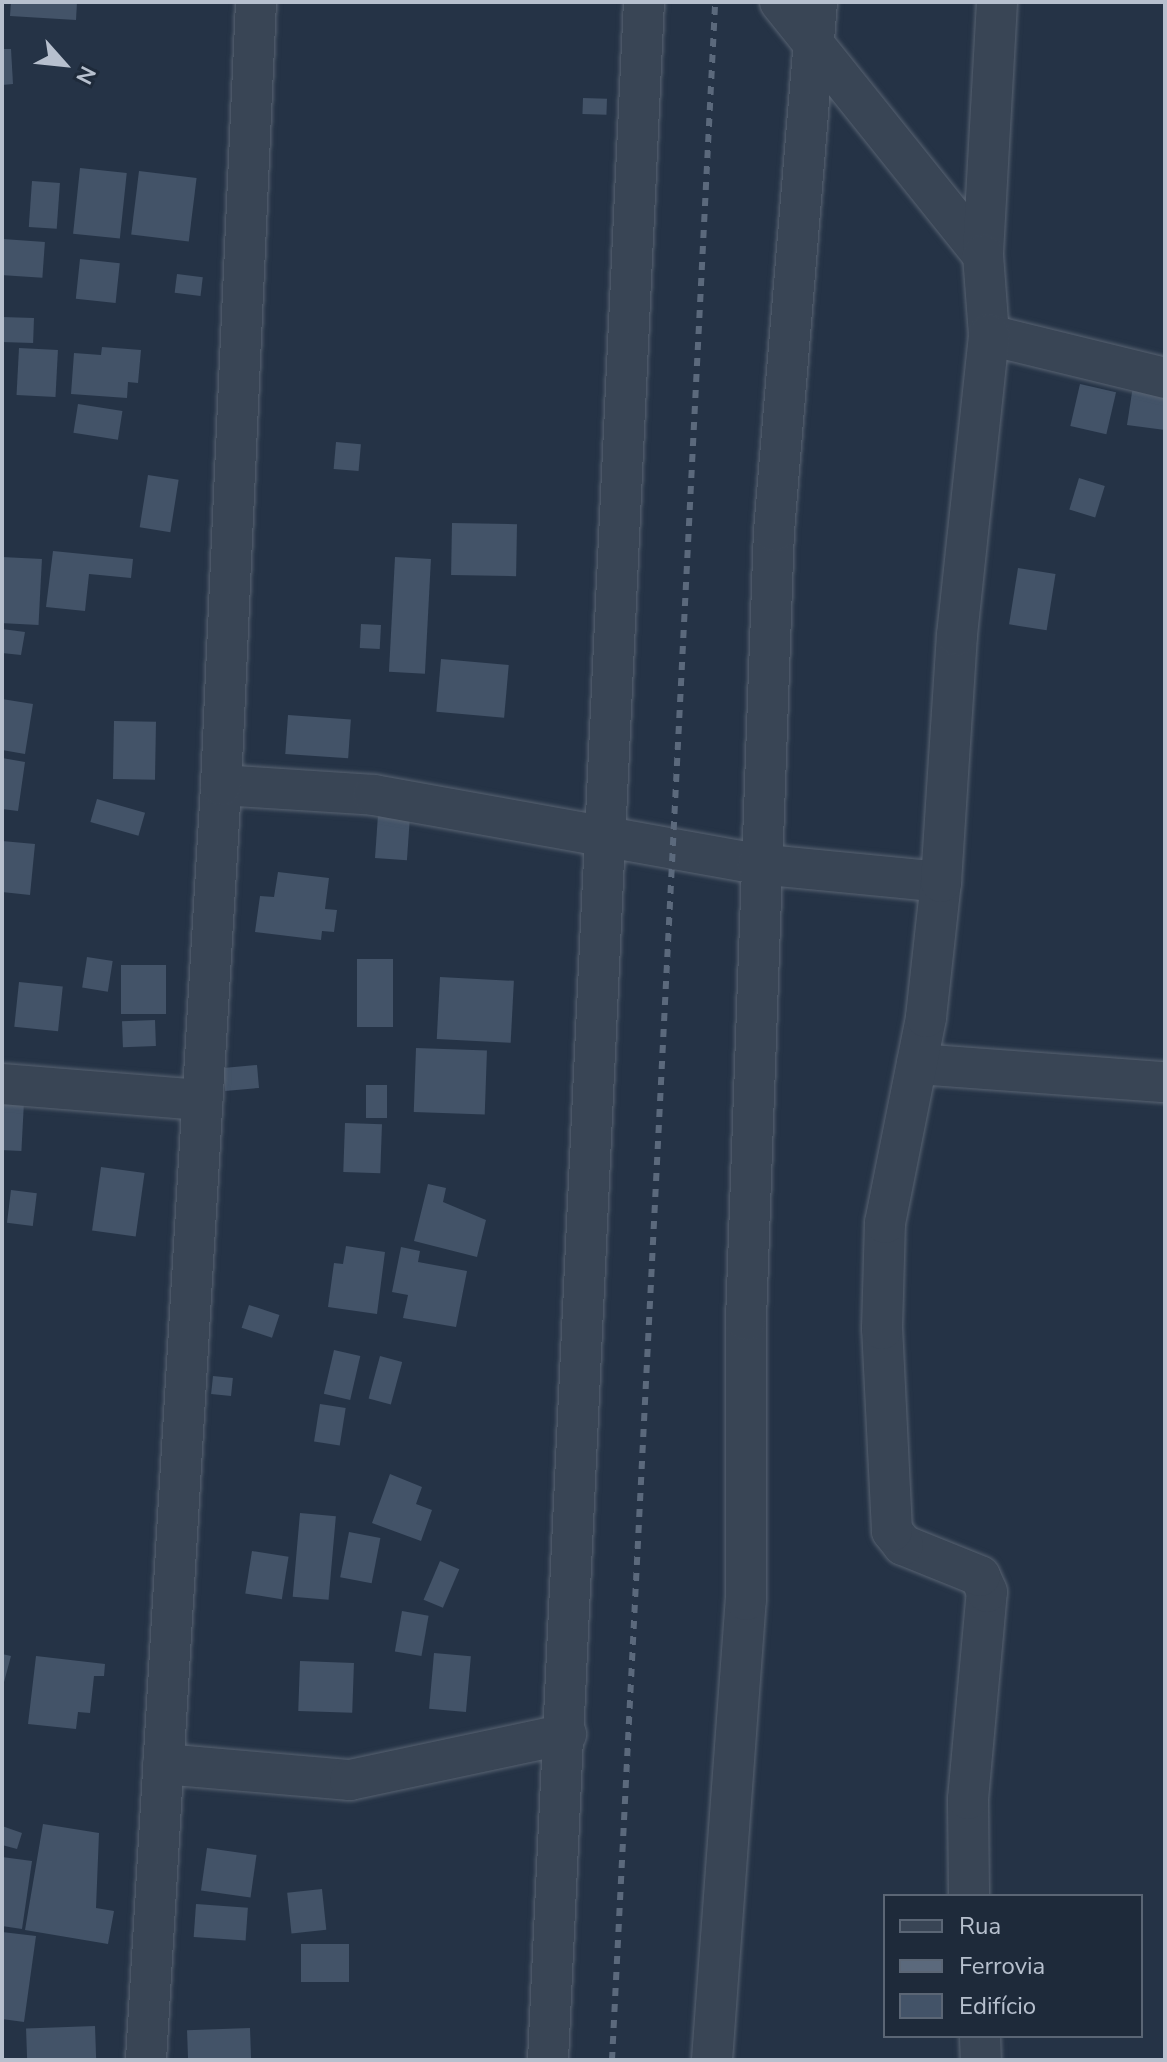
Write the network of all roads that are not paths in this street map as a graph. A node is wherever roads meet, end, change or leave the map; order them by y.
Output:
1 (256, 2) edge
2 (644, 2) edge
3 (780, 2) edge
4 (817, 2) edge
5 (997, 2) edge
6 (817, 46) junction
7 (983, 255) junction
8 (989, 335) junction
9 (1165, 378) edge
10 (221, 785) junction
11 (604, 836) junction
12 (758, 864) junction
13 (941, 882) junction
14 (917, 1064) junction
15 (1165, 1082) edge
16 (2, 1084) edge
17 (202, 1100) junction
18 (566, 1734) junction
19 (163, 1764) junction
20 (969, 1894) edge
21 (980, 2038) edge
22 (146, 2060) edge
23 (548, 2060) edge
24 (712, 2060) edge
25 (981, 2060) edge

1 - 10 street
2 - 11 street
3 - 6 street
4 - 6 street
5 - 7 street
6 - 7 street
6 - 12 street
7 - 8 street
8 - 9 street
8 - 13 street
10 - 11 street
10 - 17 street
11 - 12 street
11 - 18 street
12 - 13 street
12 - 24 street
13 - 14 street
14 - 15 street
14 - 20 street
16 - 17 street
17 - 19 street
18 - 19 street
18 - 23 street
19 - 22 street
21 - 25 street

